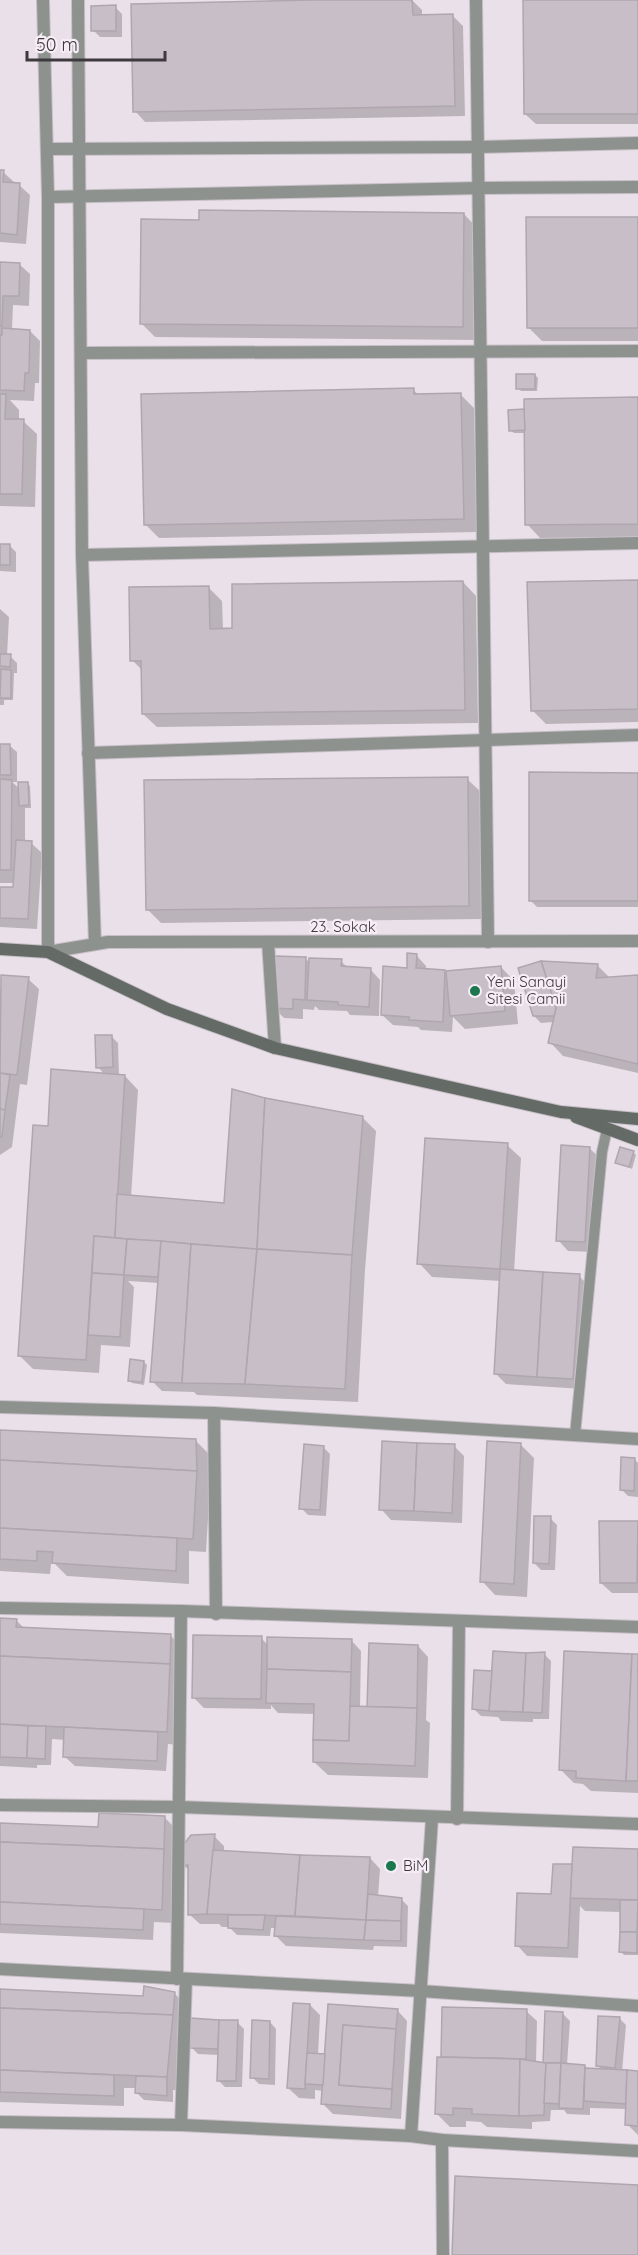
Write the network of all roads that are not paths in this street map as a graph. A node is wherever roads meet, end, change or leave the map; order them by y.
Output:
1 (43, 0) edge
2 (78, 0) edge
3 (476, 0) edge
4 (638, 143) edge
5 (478, 147) junction
6 (47, 149) junction
7 (80, 150) junction
8 (638, 187) edge
9 (480, 188) junction
10 (48, 197) junction
11 (81, 197) junction
12 (638, 351) edge
13 (481, 352) junction
14 (82, 353) junction
15 (638, 543) edge
16 (484, 546) junction
17 (82, 555) junction
18 (638, 735) edge
19 (486, 740) junction
20 (88, 753) junction
21 (638, 941) edge
22 (268, 942) junction
23 (488, 942) junction
24 (95, 944) junction
25 (0, 949) edge
26 (48, 952) junction
27 (275, 1048) junction
28 (561, 1112) junction
29 (638, 1119) edge
30 (607, 1129) junction
31 (638, 1140) edge
32 (0, 1407) edge
33 (214, 1413) junction
34 (575, 1435) junction
35 (638, 1439) edge
36 (0, 1608) edge
37 (181, 1611) junction
38 (216, 1614) junction
39 (459, 1622) junction
40 (638, 1627) edge
41 (0, 1805) edge
42 (179, 1807) junction
43 (432, 1818) junction
44 (457, 1819) junction
45 (638, 1824) edge
46 (0, 1969) edge
47 (181, 1979) junction
48 (421, 1991) junction
49 (638, 2006) edge
50 (0, 2122) edge
51 (181, 2125) junction
52 (411, 2136) junction
53 (442, 2140) junction
54 (638, 2151) edge
55 (443, 2255) edge

1 - 6 street
2 - 7 street
3 - 5 street
4 - 5 street
5 - 7 street
5 - 9 street
6 - 7 street
6 - 10 street
7 - 11 street
8 - 9 street
9 - 11 street
9 - 13 street
10 - 11 street
10 - 26 street
11 - 14 street
12 - 13 street
13 - 14 street
13 - 16 street
14 - 17 street
15 - 16 street
16 - 17 street
16 - 19 street
17 - 20 street
18 - 19 street
19 - 20 street
19 - 23 street
20 - 24 street
21 - 23 street, 23. Sokak
22 - 23 street, 23. Sokak
22 - 24 street, 23. Sokak
22 - 27 street
24 - 26 street, 23. Sokak
25 - 26 main road
26 - 27 main road
27 - 28 main road
28 - 29 main road
28 - 30 main road
30 - 31 main road
30 - 34 lane
32 - 33 street
33 - 34 street
33 - 38 street
34 - 35 street
36 - 37 street
37 - 38 street
37 - 42 street
38 - 39 street
39 - 40 street
39 - 44 street
41 - 42 street
42 - 43 street
42 - 47 street
43 - 44 street
43 - 48 street
44 - 45 street
46 - 47 street
47 - 48 street
47 - 51 street
48 - 49 street
48 - 52 street
50 - 51 street
51 - 52 street
52 - 53 street
53 - 54 street
53 - 55 street

